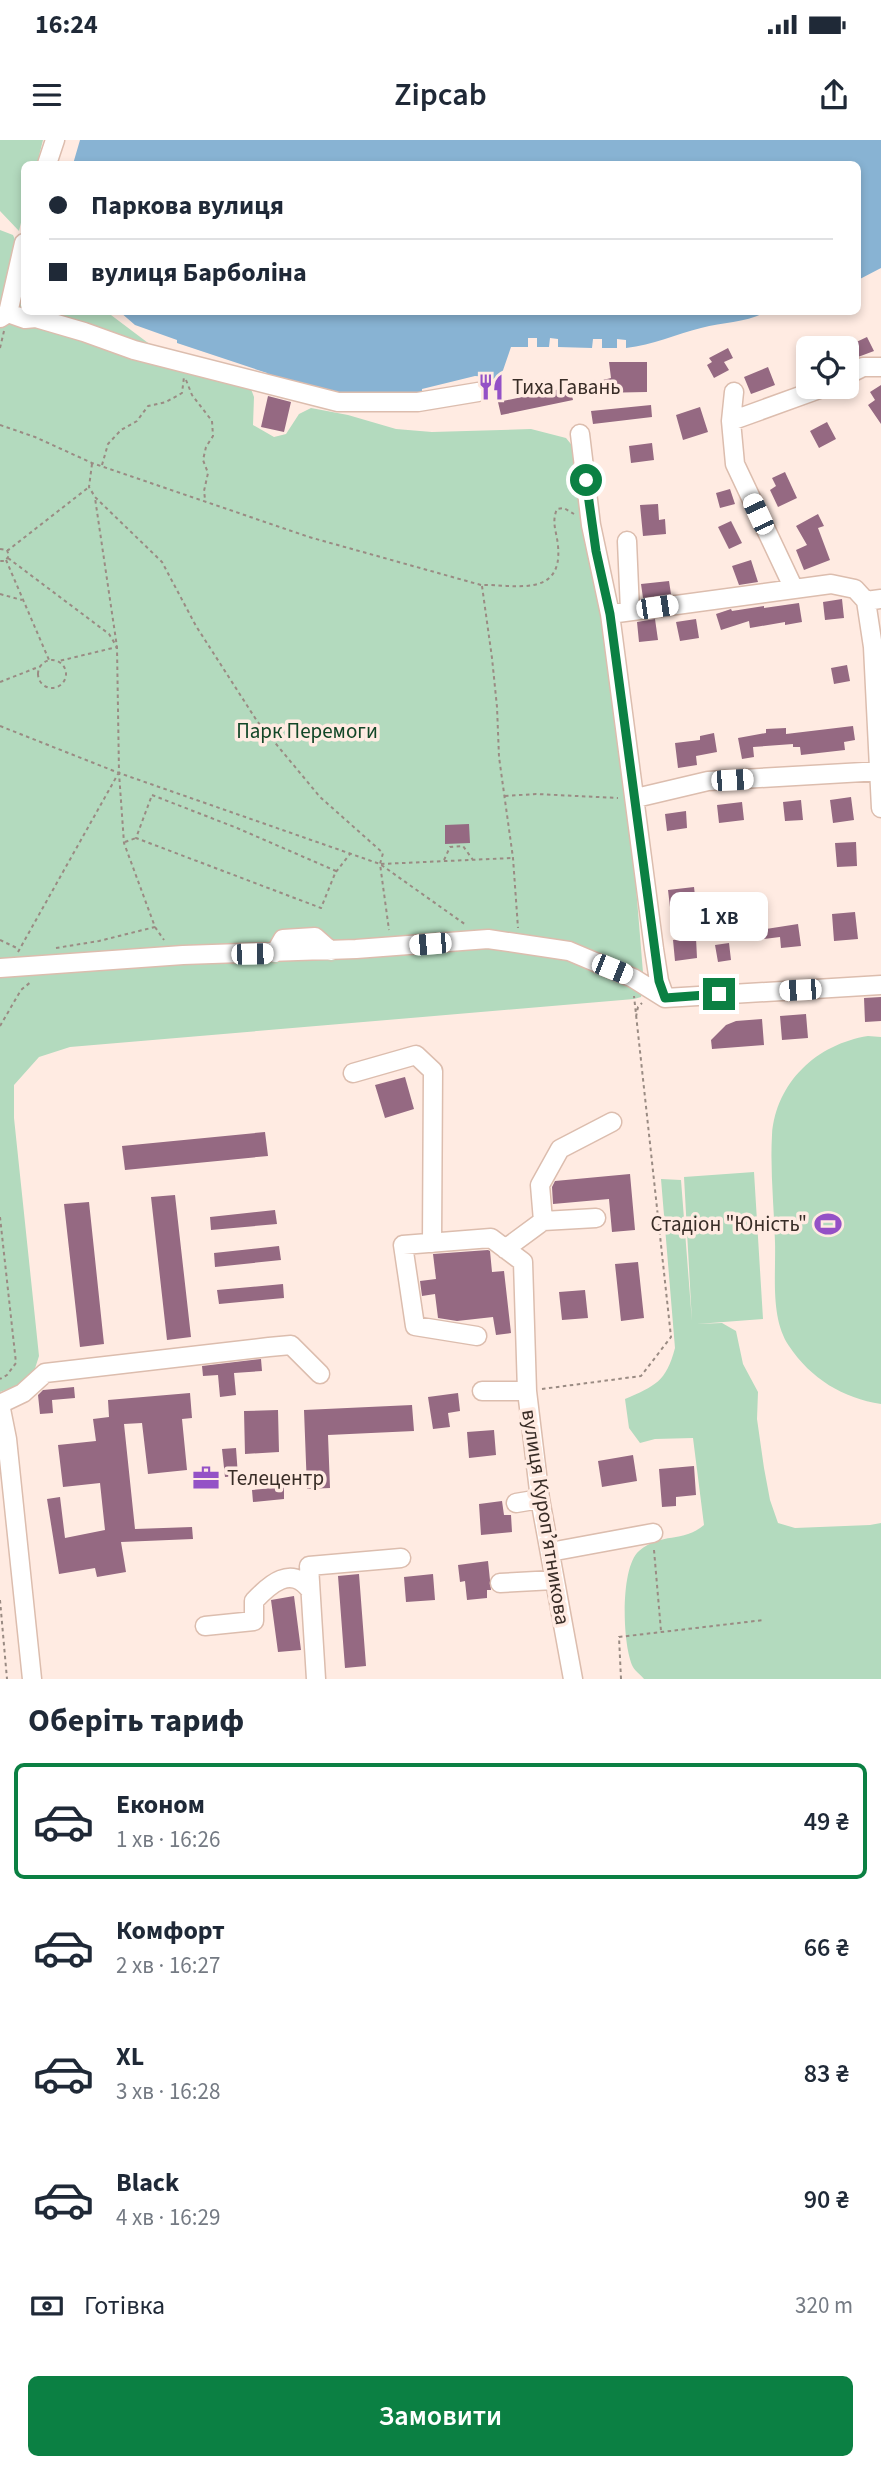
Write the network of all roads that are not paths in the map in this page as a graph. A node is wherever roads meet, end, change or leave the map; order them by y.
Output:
1 (55, 140) edge
2 (48, 161) edge
3 (21, 256) edge
4 (4, 322) edge
5 (881, 367) edge
6 (859, 369) edge
7 (478, 392) dead end
8 (734, 392) dead end
9 (796, 397) edge
10 (731, 421) junction
11 (580, 434) dead end
12 (628, 541) dead end
13 (794, 589) junction
14 (874, 600) edge
15 (630, 611) junction
16 (610, 614) junction
17 (880, 771) edge
18 (636, 798) junction
19 (881, 808) edge
20 (3, 968) edge
21 (881, 985) edge
22 (665, 998) junction
23 (353, 1073) dead end
24 (612, 1122) dead end
25 (596, 1218) dead end
26 (543, 1221) junction
27 (432, 1243) junction
28 (505, 1249) junction
29 (477, 1336) dead end
30 (320, 1374) dead end
31 (482, 1391) dead end
32 (527, 1391) junction
33 (1, 1410) edge
34 (540, 1499) junction
35 (516, 1503) dead end
36 (653, 1532) road end
37 (550, 1552) junction
38 (401, 1558) dead end
39 (554, 1580) junction
40 (500, 1583) dead end
41 (310, 1590) junction
42 (205, 1626) dead end
43 (33, 1679) edge
44 (316, 1679) edge
45 (573, 1679) edge

1 - 2 street
3 - 4 street
4 - 7 street
5 - 6 street
8 - 10 street
9 - 10 street
10 - 13 street
11 - 16 street
12 - 15 street
13 - 14 street
13 - 15 street
14 - 17 street
15 - 16 street
16 - 18 street
17 - 18 street
17 - 19 street
18 - 22 street
20 - 22 street
21 - 22 street
23 - 27 street
24 - 26 street
25 - 26 street
26 - 28 street
27 - 28 street
27 - 29 street
28 - 32 street, вулиця Куропʼятникова
30 - 33 street
31 - 32 street
32 - 34 street, вулиця Куропʼятникова
33 - 43 street
34 - 35 street
34 - 37 street, вулиця Куропʼятникова
36 - 37 street
37 - 39 street, вулиця Куропʼятникова
38 - 41 street
39 - 40 street
39 - 45 street, вулиця Куропʼятникова
41 - 42 street
41 - 44 street

